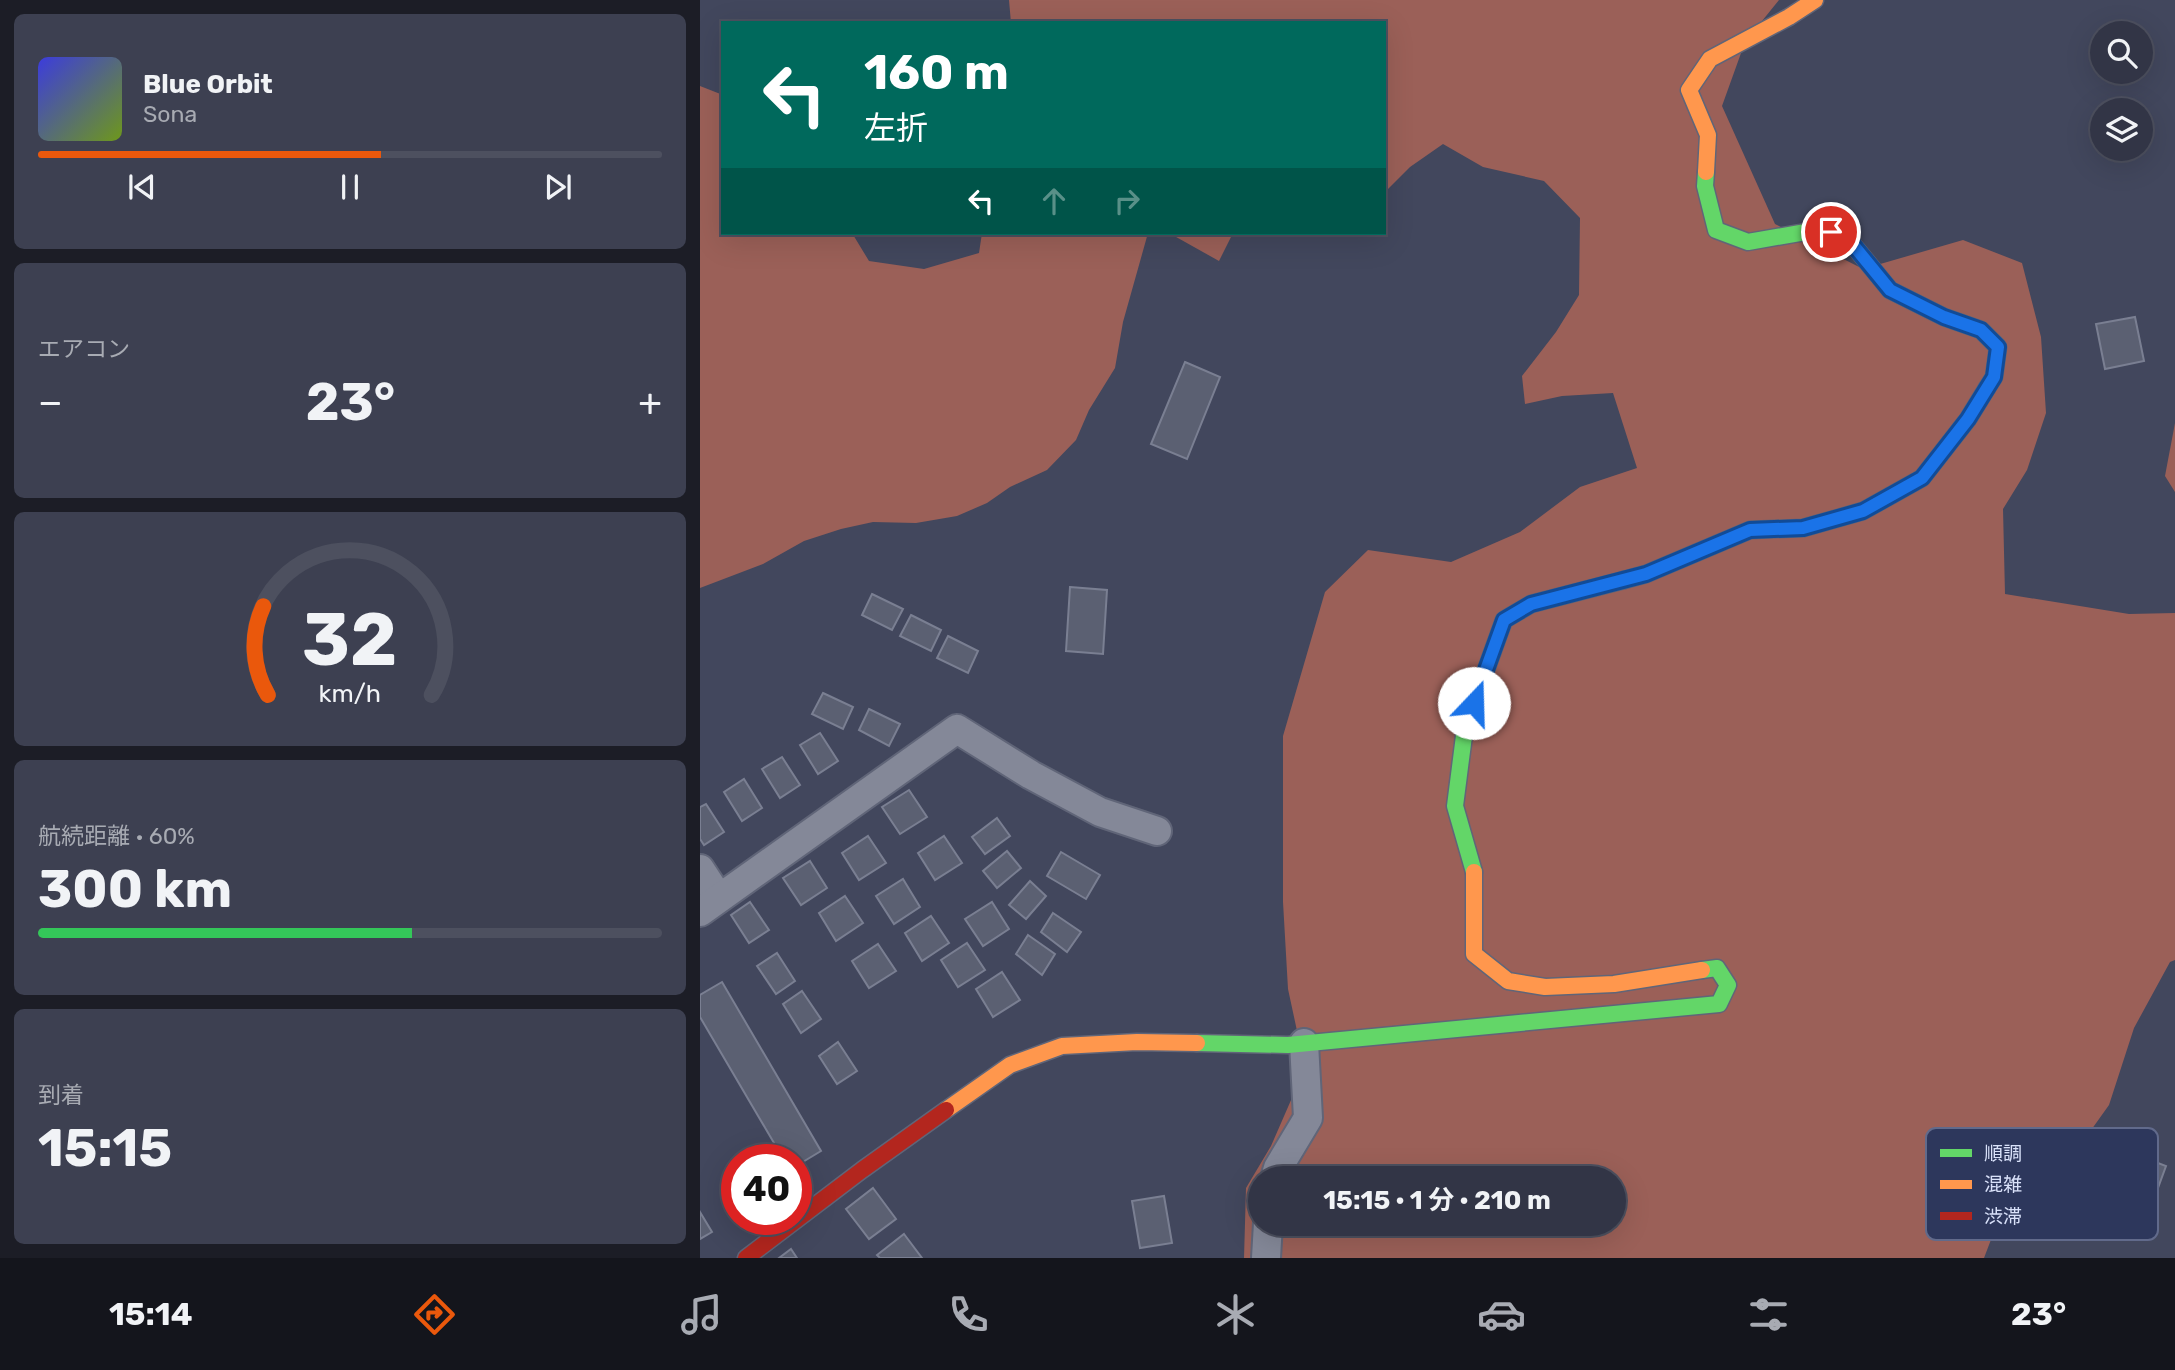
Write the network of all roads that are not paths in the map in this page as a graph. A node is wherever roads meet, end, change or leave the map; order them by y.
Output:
1 (1815, 0) edge
2 (1157, 831) dead end
3 (700, 869) edge
4 (710, 905) edge
5 (1304, 1043) junction
6 (1279, 1166) edge
7 (1267, 1236) edge
8 (746, 1258) edge
9 (1266, 1258) edge

1 - 5 street
2 - 4 street
3 - 4 street
5 - 6 street
5 - 8 street
7 - 9 street

